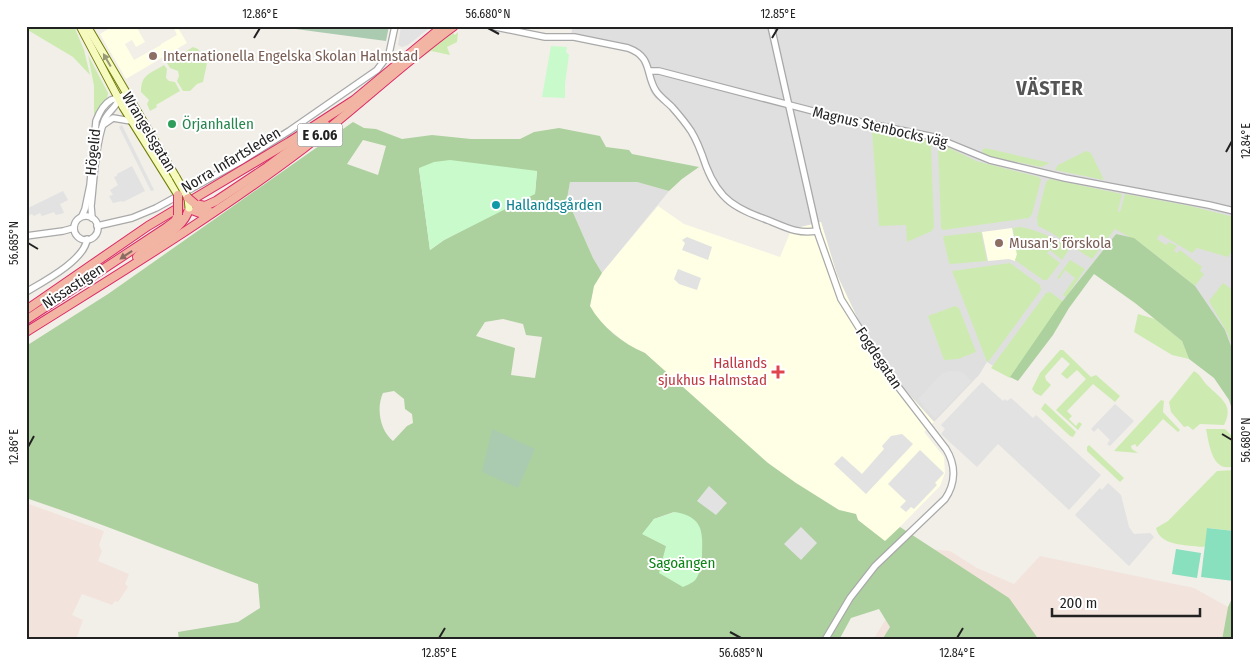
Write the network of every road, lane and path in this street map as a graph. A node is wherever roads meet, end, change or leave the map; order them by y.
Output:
1 (80, 26) edge
2 (87, 26) edge
3 (396, 26) edge
4 (443, 26) edge
5 (454, 26) edge
6 (491, 26) edge
7 (772, 26) edge
8 (650, 71) junction
9 (126, 94) junction
10 (118, 99) junction
11 (354, 100) junction
12 (790, 106) junction
13 (131, 121) junction
14 (103, 126) junction
15 (173, 179) junction
16 (178, 195) junction
17 (188, 198) joint
18 (191, 207) junction
19 (214, 210) junction
20 (1234, 211) edge
21 (82, 216) junction
22 (92, 218) junction
23 (97, 226) junction
24 (74, 228) junction
25 (817, 231) junction
26 (26, 236) edge
27 (86, 239) junction
28 (134, 263) junction
29 (26, 292) edge
30 (26, 310) edge
31 (26, 320) edge
32 (26, 332) edge
33 (825, 640) edge

1 - 10 main road, Wrangelsgatan
9 -> 2 main road, Wrangelsgatan
3 - 23 street
4 - 11 highway, Norra Infartsleden / E 6.06
5 - 19 highway, Norra Infartsleden / E 6.06
6 - 8 street
7 - 12 street, Fogdegatan
8 - 12 street, Magnus Stenbocks väg
8 - 25 street
9 - 10 street, Högelid
9 - 15 main road, Wrangelsgatan
10 - 13 main road, Wrangelsgatan
10 - 14 street, Högelid
10 - 21 street, Högelid
11 - 18 highway
11 - 30 highway, Norra Infartsleden / E 6.06
12 - 20 street, Magnus Stenbocks väg
12 - 25 street, Fogdegatan
13 - 14 street, Högelid
13 - 15 main road, Wrangelsgatan
14 - 22 street, Högelid
15 - 16 main road, Wrangelsgatan
15 - 17 main road, Wrangelsgatan, bridge
16 - 18 main road, Wrangelsgatan, bridge
16 -> 31 highway, bridge
17 - 18 highway, bridge
18 - 19 highway
18 - 28 highway
19 - 28 highway, Norra Infartsleden / E 6.06
21 - 22 street
21 - 24 street
22 - 23 street
23 - 27 street
24 - 26 street
24 - 27 street
25 - 33 street, Fogdegatan
27 - 29 street
28 - 32 highway, Nissastigen / E 6.06

